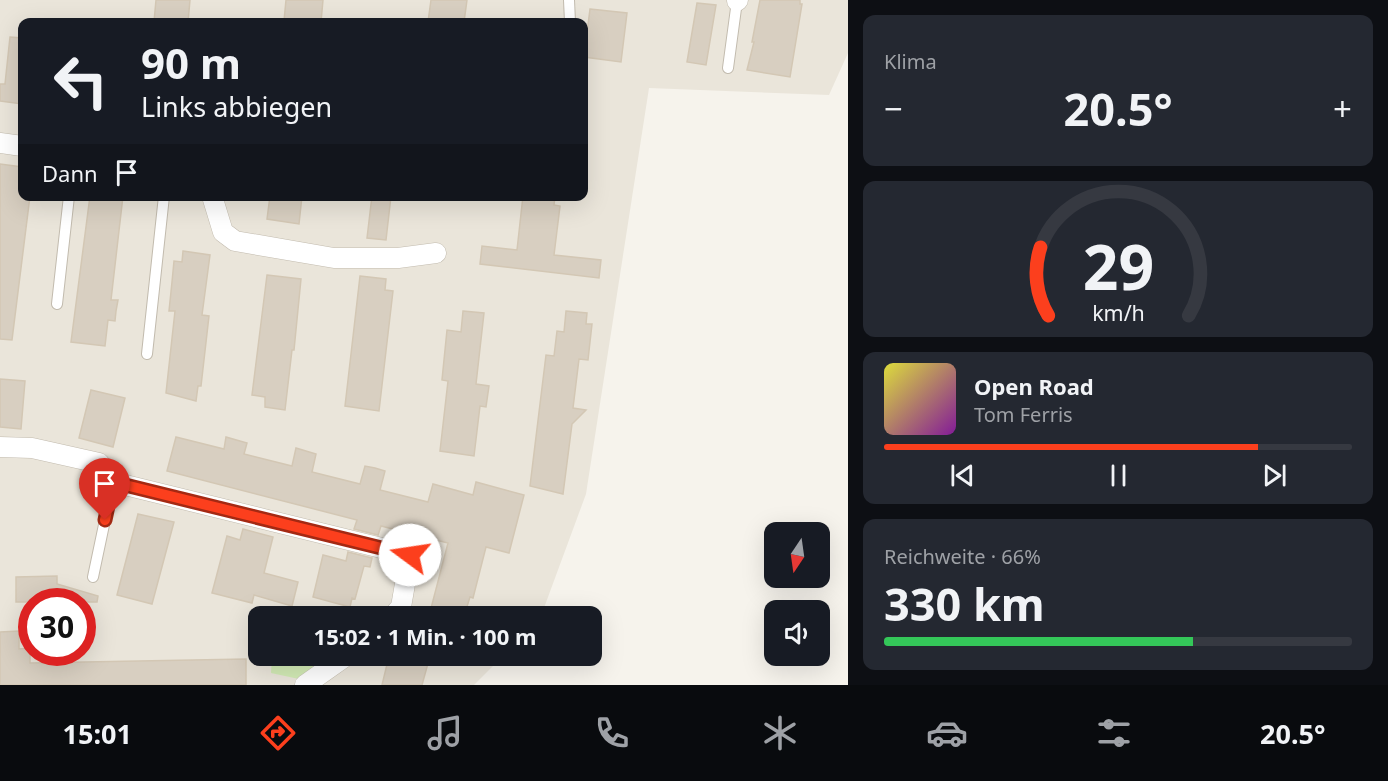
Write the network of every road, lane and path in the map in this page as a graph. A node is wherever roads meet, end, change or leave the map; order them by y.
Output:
1 (570, 0) edge
2 (738, 1) edge
3 (570, 18) edge
4 (728, 68) dead end
5 (0, 143) edge
6 (18, 145) edge
7 (68, 201) edge
8 (163, 201) edge
9 (214, 201) edge
10 (436, 253) dead end
11 (57, 304) dead end
12 (147, 354) dead end
13 (0, 447) edge
14 (113, 482) junction
15 (93, 577) dead end
16 (401, 606) edge
17 (332, 666) edge
18 (305, 685) edge

1 - 3 lane
2 - 4 lane
5 - 6 street
7 - 11 lane
8 - 12 lane
9 - 10 street
13 - 14 street
14 - 15 lane
14 - 16 street
17 - 18 street

